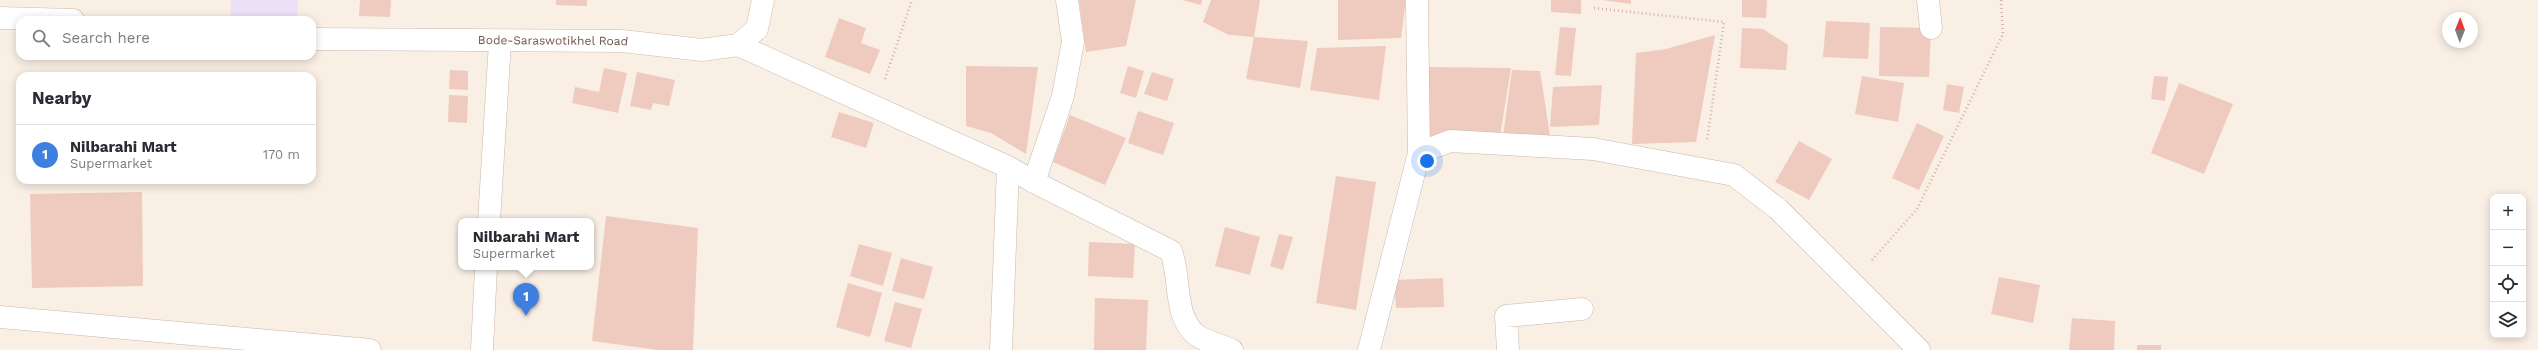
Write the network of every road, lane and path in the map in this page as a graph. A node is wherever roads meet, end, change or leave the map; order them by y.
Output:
1 (763, 0) edge
2 (912, 0) edge
3 (1067, 0) edge
4 (1417, 0) edge
5 (1928, 0) edge
6 (2001, 0) edge
7 (1594, 8) dead end
8 (0, 18) edge
9 (16, 18) edge
10 (1931, 28) dead end
11 (316, 39) edge
12 (500, 42) junction
13 (738, 45) junction
14 (875, 107) junction
15 (1419, 153) junction
16 (1008, 167) junction
17 (1702, 169) junction
18 (1034, 182) junction
19 (489, 218) edge
20 (486, 270) edge
21 (1851, 283) junction
22 (1582, 309) dead end
23 (0, 317) edge
24 (370, 350) edge
25 (482, 350) edge
26 (1001, 350) edge
27 (1232, 350) edge
28 (1369, 350) edge
29 (1508, 350) edge
30 (1919, 350) edge

1 - 13 street
2 - 14 path
3 - 18 street
4 - 15 street
5 - 10 street
6 - 21 path
7 - 17 path
8 - 9 street
11 - 12 street, Bode-Saraswotikhel Road
12 - 13 street, Bode-Saraswotikhel Road
12 - 19 street
13 - 14 street
14 - 16 street
15 - 17 street
15 - 28 street
16 - 18 street
16 - 26 street
17 - 21 street
18 - 27 street
20 - 25 street
21 - 30 street
22 - 29 street
23 - 24 street

